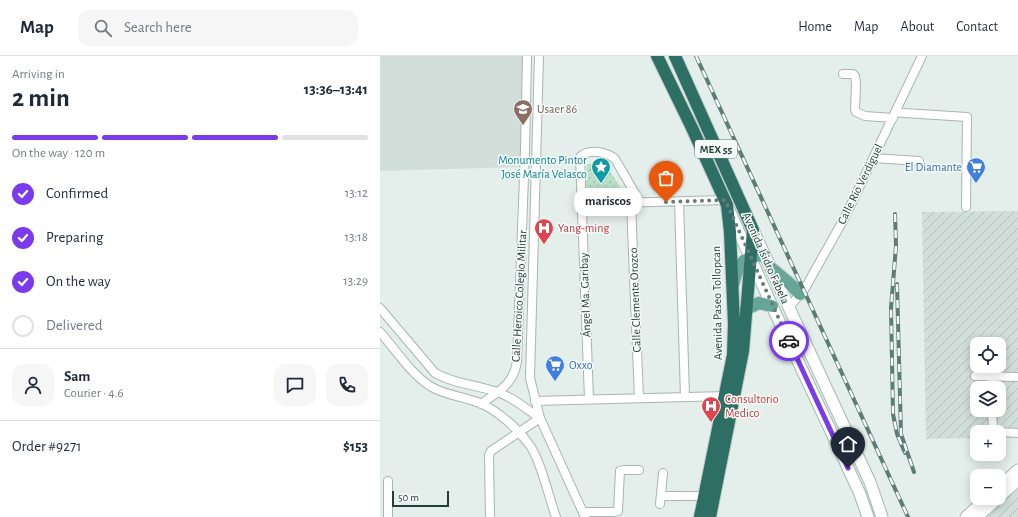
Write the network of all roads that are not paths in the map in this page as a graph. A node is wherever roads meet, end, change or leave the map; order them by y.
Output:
1 (527, 56) edge
2 (539, 56) edge
3 (656, 56) edge
4 (674, 56) edge
5 (679, 56) edge
6 (922, 56) edge
7 (680, 69) junction
8 (843, 74) dead end
9 (894, 115) junction
10 (873, 158) junction
11 (919, 161) dead end
12 (524, 172) junction
13 (536, 173) junction
14 (679, 201) junction
15 (631, 202) junction
16 (640, 202) junction
17 (726, 203) junction
18 (582, 204) junction
19 (966, 207) dead end
20 (753, 230) junction
21 (764, 255) junction
22 (750, 257) junction
23 (770, 268) junction
24 (733, 284) junction
25 (800, 294) junction
26 (772, 306) junction
27 (789, 307) junction
28 (380, 308) edge
29 (746, 309) junction
30 (518, 316) junction
31 (531, 316) junction
32 (380, 332) edge
33 (975, 376) dead end
34 (992, 377) junction
35 (1018, 377) edge
36 (992, 381) edge
37 (498, 392) junction
38 (726, 396) junction
39 (685, 397) junction
40 (639, 398) junction
41 (589, 399) junction
42 (535, 401) junction
43 (481, 404) junction
44 (540, 418) junction
45 (519, 432) junction
46 (1006, 432) edge
47 (1018, 432) edge
48 (849, 436) junction
49 (836, 442) junction
50 (639, 470) dead end
51 (1018, 470) edge
52 (663, 473) dead end
53 (1018, 480) edge
54 (388, 481) dead end
55 (1006, 481) edge
56 (1006, 491) edge
57 (705, 496) junction
58 (979, 505) edge
59 (991, 505) edge
60 (584, 515) edge
61 (388, 517) edge
62 (490, 517) edge
63 (556, 517) edge
64 (700, 517) edge
65 (710, 517) edge
66 (868, 517) edge
67 (882, 517) edge
68 (966, 517) edge
69 (977, 517) edge

1 - 12 street, Calle Heroico Colegio Militar
2 - 13 street, Calle Heroico Colegio Militar
3 - 17 highway, Avenida Isidro Fabela / MEX 55
4 - 7 highway, Avenida Isidro Fabela / MEX 55
5 - 7 highway
6 - 9 street, Calle Río Verdiguel
7 - 20 highway, Avenida Isidro Fabela / MEX 55
8 - 9 street
9 - 10 street, Calle Río Verdiguel
9 - 19 street
10 - 11 street
10 - 25 street, Calle Río Verdiguel
12 - 13 street
12 - 30 street, Calle Heroico Colegio Militar
13 - 31 street, Calle Heroico Colegio Militar
14 - 16 street
14 - 17 street
14 - 39 street
15 - 16 street
15 - 18 street
15 - 40 street, Calle Clemente Orozco
16 - 18 street, Ángel Ma. Garibay
17 - 22 main road, Avenida Isidro Fabela / MEX 55
17 - 24 highway, Avenida Paseo Tollopcan / MEX 55
18 - 41 street, Ángel Ma. Garibay
20 - 21 main road, Avenida Isidro Fabela / MEX 55
20 - 22 highway, Avenida Paseo Tollopcan
21 - 22 main road
21 - 23 main road, Avenida Isidro Fabela / MEX 55
22 - 24 main road
22 - 26 main road, Avenida Isidro Fabela / MEX 55
22 - 29 highway, Avenida Paseo Tollopcan / MEX 55
23 - 25 main road
23 - 27 main road, Avenida Isidro Fabela / MEX 55
24 - 38 highway, Avenida Paseo Tollopcan / MEX 55
25 - 27 street, Calle Río Verdiguel
26 - 29 main road
26 - 49 main road, Avenida Isidro Fabela / MEX 55
27 - 48 main road, Avenida Isidro Fabela / MEX 55
28 - 37 street
29 - 65 highway, Avenida Paseo Tollopcan / MEX 55
30 - 31 street
30 - 37 street, Calle Heroico Colegio Militar
31 - 42 street, Calle Heroico Colegio Militar
32 - 43 street
33 - 34 street
34 - 35 street
34 - 36 street
37 - 43 street, Calle Heroico Colegio Militar
37 - 44 street
38 - 39 street
38 - 57 highway, Avenida Paseo Tollopcan / MEX 55
39 - 40 street
40 - 41 street
41 - 42 street
42 - 44 street, Calle Heroico Colegio Militar
43 - 45 street
44 - 45 street
44 - 60 street, Calle Heroico Colegio Militar
45 - 62 street
45 - 63 street
46 - 47 street
48 - 49 main road
48 - 67 main road, Avenida Isidro Fabela / MEX 55
49 - 66 main road, Avenida Isidro Fabela / MEX 55
50 - 60 street
51 - 55 main road
52 - 57 street
53 - 56 main road
54 - 61 street
57 - 64 highway, Avenida Paseo Tollopcan / MEX 55
58 - 68 main road
59 - 69 main road

